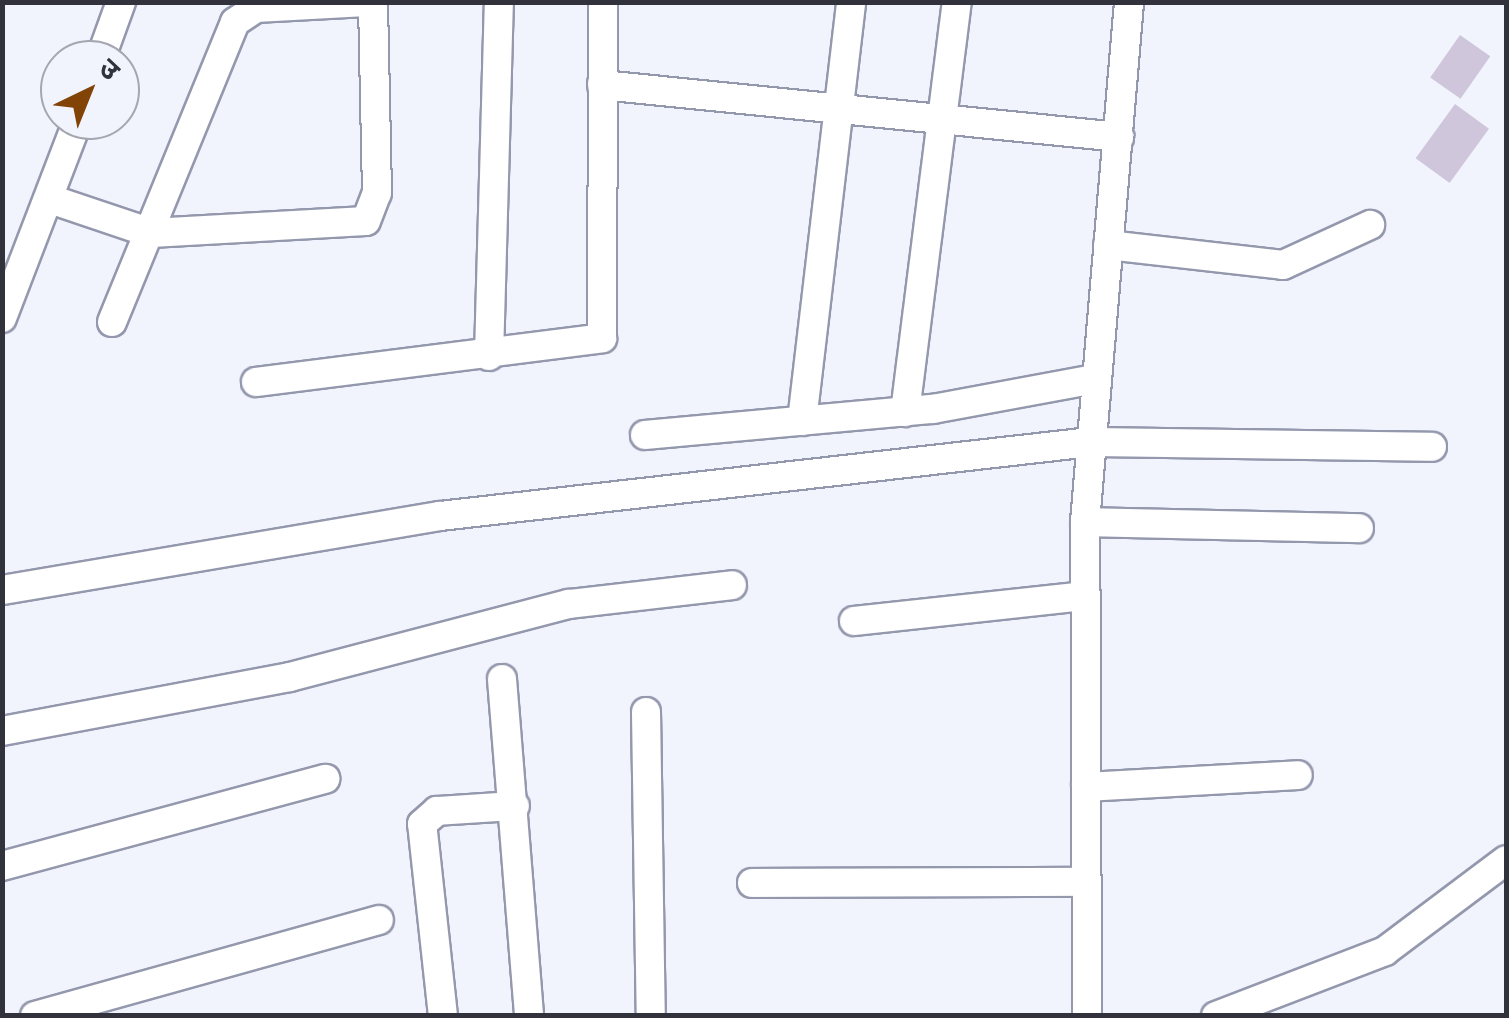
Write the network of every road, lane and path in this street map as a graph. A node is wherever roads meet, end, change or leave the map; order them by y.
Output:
1 (120, 2) edge
2 (370, 2) edge
3 (499, 2) edge
4 (604, 2) edge
5 (851, 2) edge
6 (957, 2) edge
7 (1129, 2) edge
8 (107, 40) edge
9 (602, 85) junction
10 (840, 111) junction
11 (946, 122) junction
12 (1119, 138) junction
13 (71, 140) edge
14 (50, 199) junction
15 (1370, 225) dead end
16 (151, 233) junction
17 (1108, 245) junction
18 (2, 318) edge
19 (112, 322) dead end
20 (489, 356) junction
21 (1095, 379) junction
22 (256, 382) dead end
23 (905, 412) junction
24 (802, 420) junction
25 (645, 434) dead end
26 (1091, 442) junction
27 (1432, 448) dead end
28 (1085, 522) junction
29 (1359, 528) dead end
30 (732, 585) dead end
31 (2, 590) edge
32 (1086, 596) junction
33 (854, 620) dead end
34 (502, 679) dead end
35 (646, 712) dead end
36 (2, 731) edge
37 (1298, 775) dead end
38 (325, 779) dead end
39 (1086, 787) junction
40 (515, 806) junction
41 (1506, 860) edge
42 (2, 866) edge
43 (1086, 882) junction
44 (752, 883) dead end
45 (379, 920) dead end
46 (35, 1016) edge
47 (443, 1016) edge
48 (529, 1016) edge
49 (651, 1016) edge
50 (1087, 1016) edge
51 (1216, 1016) edge

1 - 8 street
2 - 16 street
2 - 16 street
3 - 20 street
4 - 9 street
5 - 10 street
6 - 11 street
7 - 12 street
9 - 10 street
9 - 20 street
10 - 11 street
10 - 24 street
11 - 12 street
11 - 23 street
12 - 17 street
13 - 14 street
14 - 16 street
14 - 18 street
15 - 17 street
16 - 19 street
17 - 21 street
20 - 22 street
21 - 23 street
21 - 26 street
23 - 24 street
24 - 25 street
26 - 27 street
26 - 28 street
26 - 31 street
28 - 29 street
28 - 32 street
30 - 36 street
32 - 33 street
32 - 39 street
34 - 40 street
35 - 49 street
37 - 39 street
38 - 42 street
39 - 43 street
40 - 47 street
40 - 48 street
41 - 51 street
43 - 44 street
43 - 50 street
45 - 46 street

